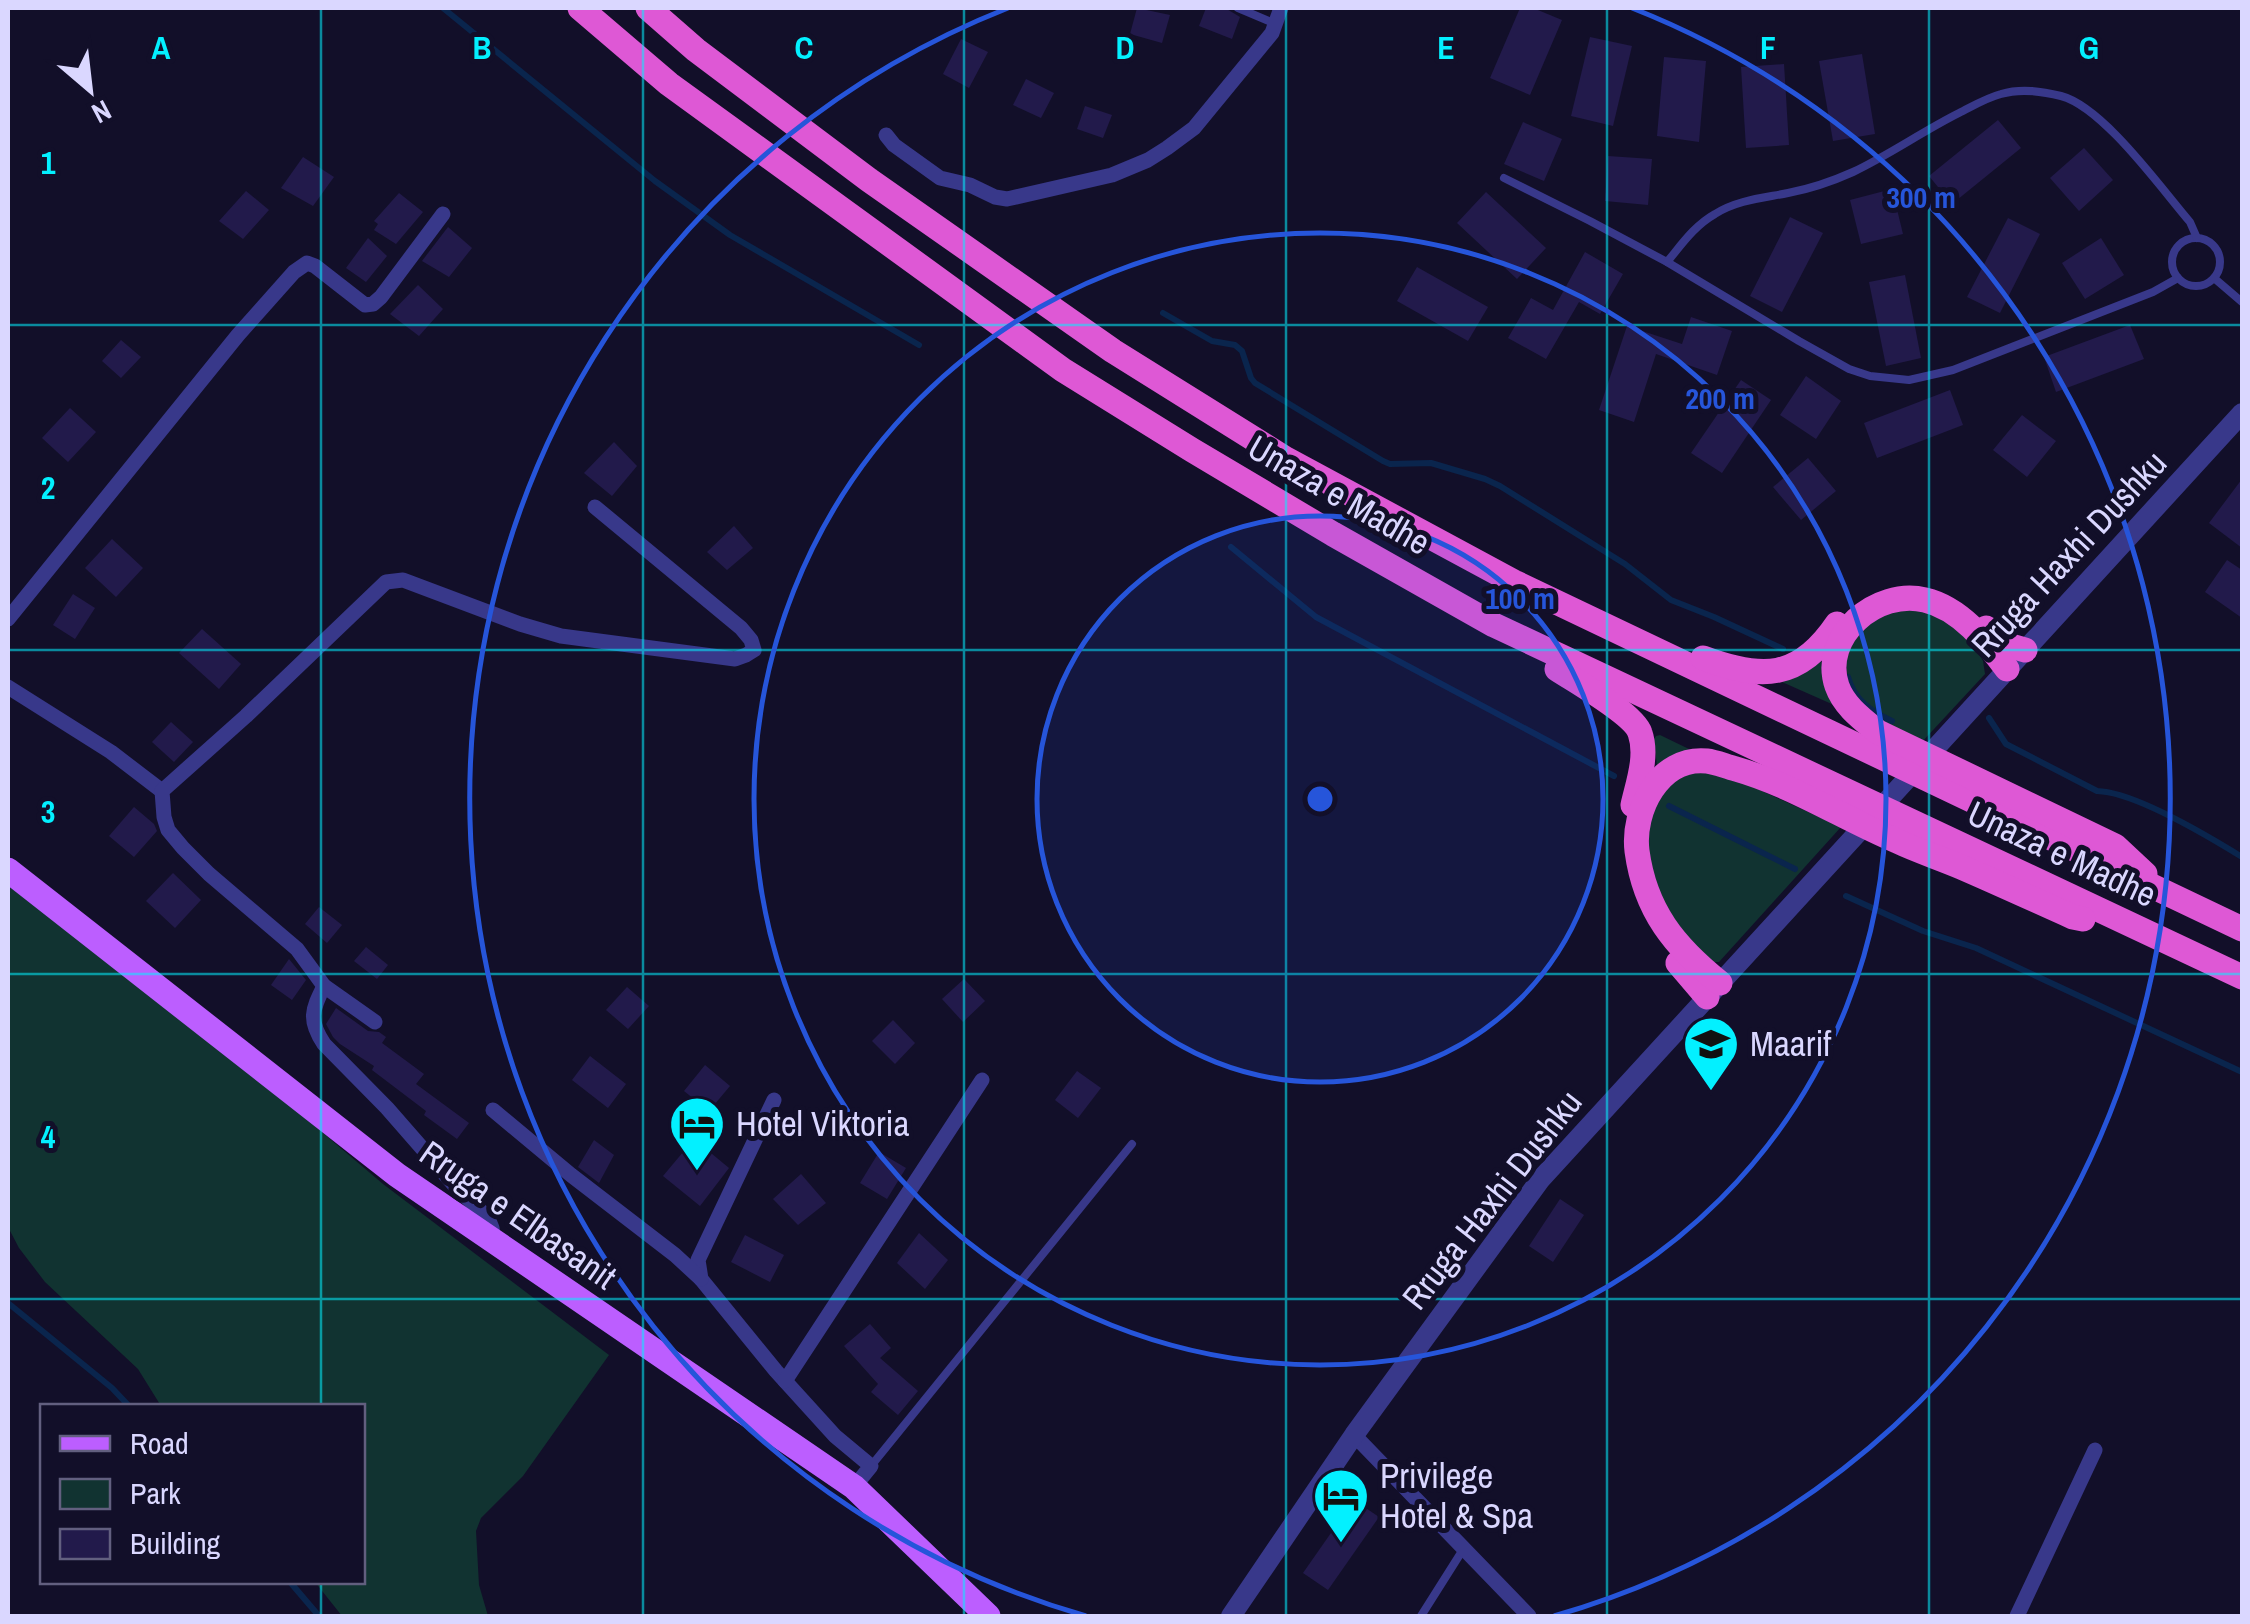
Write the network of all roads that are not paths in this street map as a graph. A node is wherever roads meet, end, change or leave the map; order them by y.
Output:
1 (580, 8) edge
2 (648, 8) edge
3 (1238, 8) edge
4 (1282, 8) edge
5 (1276, 24) junction
6 (886, 134) dead end
7 (1504, 178) dead end
8 (443, 214) dead end
9 (2197, 238) junction
10 (1668, 262) junction
11 (2178, 278) junction
12 (2214, 278) junction
13 (2242, 302) edge
14 (2242, 413) edge
15 (596, 507) dead end
16 (1514, 582) junction
17 (8, 619) edge
18 (1494, 625) junction
19 (2016, 659) junction
20 (8, 687) edge
21 (162, 791) junction
22 (8, 870) edge
23 (2168, 894) junction
24 (2242, 929) edge
25 (2144, 932) junction
26 (2242, 977) edge
27 (324, 986) junction
28 (1714, 990) junction
29 (375, 1022) dead end
30 (982, 1080) dead end
31 (774, 1100) dead end
32 (494, 1110) dead end
33 (1132, 1144) dead end
34 (494, 1243) junction
35 (701, 1279) junction
36 (785, 1381) junction
37 (1354, 1435) junction
38 (2095, 1450) dead end
39 (871, 1466) junction
40 (854, 1488) junction
41 (1464, 1547) junction
42 (988, 1616) edge
43 (1231, 1616) edge
44 (1421, 1616) edge
45 (1530, 1616) edge
46 (2017, 1616) edge

1 - 18 highway, Unaza e Madhe
2 - 16 highway, Unaza e Madhe
3 - 5 lane
4 - 5 street
5 - 6 street
7 - 10 lane
8 - 17 street
9 - 10 lane
9 - 11 lane
9 - 12 lane
10 - 11 lane
11 - 12 lane
12 - 13 lane
14 - 19 street, Rruga Haxhi Dushku
15 - 21 street
16 - 19 highway
16 - 23 highway, Unaza e Madhe
18 - 25 highway, Unaza e Madhe
18 - 28 highway
19 - 23 highway
19 - 28 street, Rruga Haxhi Dushku
20 - 21 street
21 - 27 street
22 - 34 main road, Rruga e Elbasanit
23 - 24 highway, Unaza e Madhe
25 - 26 highway, Unaza e Madhe
25 - 28 highway
27 - 29 street
27 - 34 street
28 - 37 street, Rruga Haxhi Dushku
30 - 36 street
31 - 35 street
32 - 35 street
33 - 39 lane
34 - 40 main road, Rruga e Elbasanit
35 - 36 street
36 - 39 street
37 - 41 street
37 - 43 street, Rruga Haxhi Dushku
38 - 46 street
39 - 40 street
40 - 42 main road, Rruga e Elbasanit
41 - 44 lane
41 - 45 street

